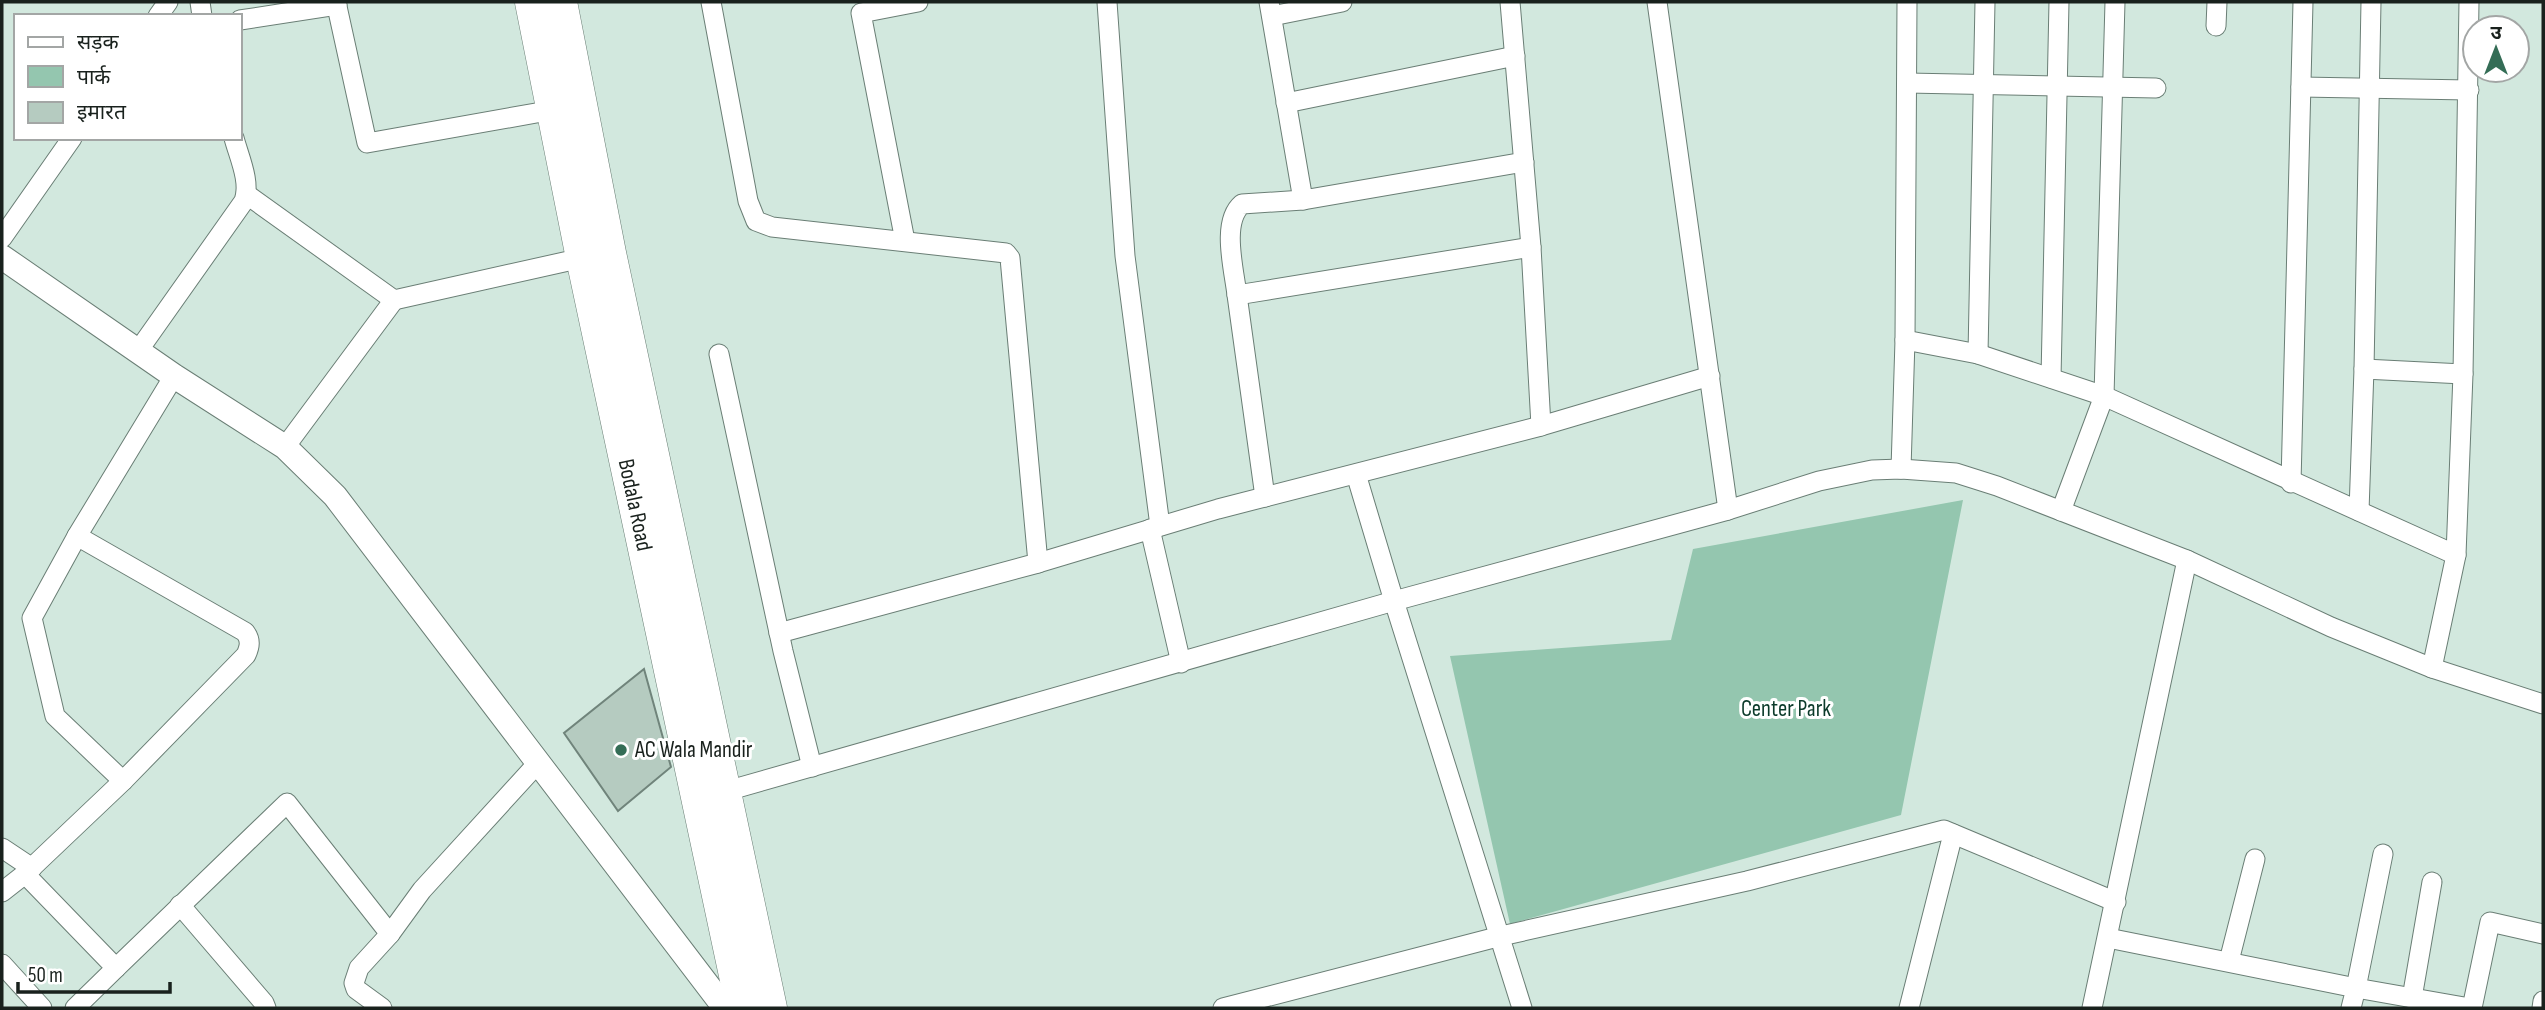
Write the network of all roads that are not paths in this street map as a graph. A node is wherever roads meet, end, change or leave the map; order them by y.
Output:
1 (531, 2) edge
2 (561, 2) edge
3 (711, 2) edge
4 (918, 2) edge
5 (1107, 2) edge
6 (1342, 2) edge
7 (1510, 2) edge
8 (1657, 2) edge
9 (1907, 2) edge
10 (1985, 2) edge
11 (2059, 2) edge
12 (2115, 2) edge
13 (2217, 2) edge
14 (2303, 2) edge
15 (2371, 2) edge
16 (2469, 2) edge
17 (336, 3) edge
18 (1270, 9) edge
19 (242, 20) edge
20 (2216, 26) dead end
21 (1515, 56) junction
22 (1907, 83) junction
23 (1983, 85) junction
24 (2057, 86) junction
25 (2111, 87) junction
26 (2301, 87) junction
27 (2156, 88) dead end
28 (2370, 88) junction
29 (2469, 90) junction
30 (1286, 103) junction
31 (553, 110) junction
32 (71, 140) edge
33 (235, 140) edge
34 (1524, 162) junction
35 (246, 194) junction
36 (1303, 200) junction
37 (2, 238) edge
38 (905, 241) junction
39 (1531, 247) junction
40 (2, 257) edge
41 (582, 258) junction
42 (1237, 295) junction
43 (394, 300) junction
44 (1905, 340) junction
45 (138, 351) junction
46 (719, 354) dead end
47 (1978, 354) junction
48 (2364, 369) junction
49 (2463, 373) junction
50 (174, 376) junction
51 (1710, 376) junction
52 (2050, 378) junction
53 (2104, 396) junction
54 (1542, 426) junction
55 (285, 447) junction
56 (1901, 469) junction
57 (1356, 474) junction
58 (2291, 483) junction
59 (1265, 497) junction
60 (1728, 510) junction
61 (2060, 511) junction
62 (2359, 511) junction
63 (1155, 528) junction
64 (77, 536) junction
65 (2456, 555) junction
66 (2187, 559) junction
67 (1038, 563) junction
68 (1394, 601) junction
69 (779, 633) junction
70 (1181, 663) junction
71 (2432, 668) junction
72 (2543, 704) edge
73 (537, 764) junction
74 (812, 767) junction
75 (123, 781) junction
76 (712, 796) junction
77 (1953, 834) junction
78 (2, 848) edge
79 (2383, 854) dead end
80 (2255, 859) dead end
81 (29, 871) junction
82 (2432, 882) dead end
83 (2, 892) edge
84 (2116, 902) junction
85 (180, 905) junction
86 (390, 934) junction
87 (2543, 934) edge
88 (1501, 936) junction
89 (2108, 938) junction
90 (2229, 961) junction
91 (2, 964) edge
92 (117, 968) junction
93 (2356, 988) junction
94 (2412, 998) junction
95 (2543, 1001) edge
96 (42, 1008) edge
97 (75, 1008) edge
98 (266, 1008) edge
99 (382, 1008) edge
100 (724, 1008) edge
101 (742, 1008) edge
102 (771, 1008) edge
103 (1223, 1008) edge
104 (1522, 1008) edge
105 (1909, 1008) edge
106 (2092, 1008) edge
107 (2351, 1008) edge
108 (2471, 1008) edge
109 (2542, 1008) edge

1 - 31 main road, Bodala Road
2 - 76 main road, Bodala Road
3 - 38 street
4 - 38 street
5 - 63 street
6 - 18 street
7 - 21 street
8 - 51 street
9 - 22 street
10 - 23 street
11 - 24 street
12 - 25 street
13 - 20 street
14 - 26 street
15 - 28 street
16 - 29 street
17 - 19 street
17 - 31 street
18 - 30 street
21 - 30 street
21 - 34 street
22 - 23 street
22 - 44 street
23 - 24 street
23 - 47 street
24 - 25 street
24 - 52 street
25 - 27 street
25 - 53 street
26 - 28 street
26 - 58 street
28 - 29 street
28 - 48 street
29 - 49 street
30 - 36 street
31 - 41 main road, Bodala Road
32 - 37 street
33 - 35 street
34 - 36 street
34 - 39 street
35 - 43 street
35 - 45 street
36 - 42 street
38 - 67 street
39 - 42 street
39 - 54 street
40 - 45 street
41 - 43 street
41 - 76 main road, Bodala Road
42 - 59 street
43 - 55 street
44 - 47 street
44 - 56 street
45 - 50 street
46 - 69 street
47 - 52 street
48 - 49 street
48 - 62 street
49 - 65 street
50 - 55 street
50 - 64 street
51 - 54 street
51 - 60 street
52 - 53 street
53 - 58 street
53 - 61 street
54 - 57 street
55 - 73 street
56 - 60 street
56 - 61 street
57 - 59 street
57 - 68 street
58 - 62 street
59 - 63 street
60 - 68 street
61 - 66 street
62 - 65 street
63 - 67 street
63 - 70 street
64 - 75 street
64 - 75 street
65 - 71 street
66 - 71 street
66 - 84 street
67 - 69 street
68 - 70 street
68 - 88 street
69 - 74 street
70 - 74 street
71 - 72 street
73 - 86 street
73 - 100 street
74 - 76 street
75 - 81 street
76 - 101 main road, Bodala Road
76 - 102 main road, Bodala Road
77 - 84 street
77 - 88 street
77 - 105 street
78 - 81 street
79 - 93 street
80 - 90 street
81 - 83 street
81 - 92 street
82 - 94 street
84 - 89 street
85 - 86 street
85 - 92 street
85 - 98 street
86 - 99 street
87 - 108 street
88 - 103 street
88 - 104 street
89 - 90 street
89 - 106 street
90 - 93 street
91 - 96 street
92 - 97 street
93 - 94 street
93 - 107 street
94 - 108 street
95 - 109 street

